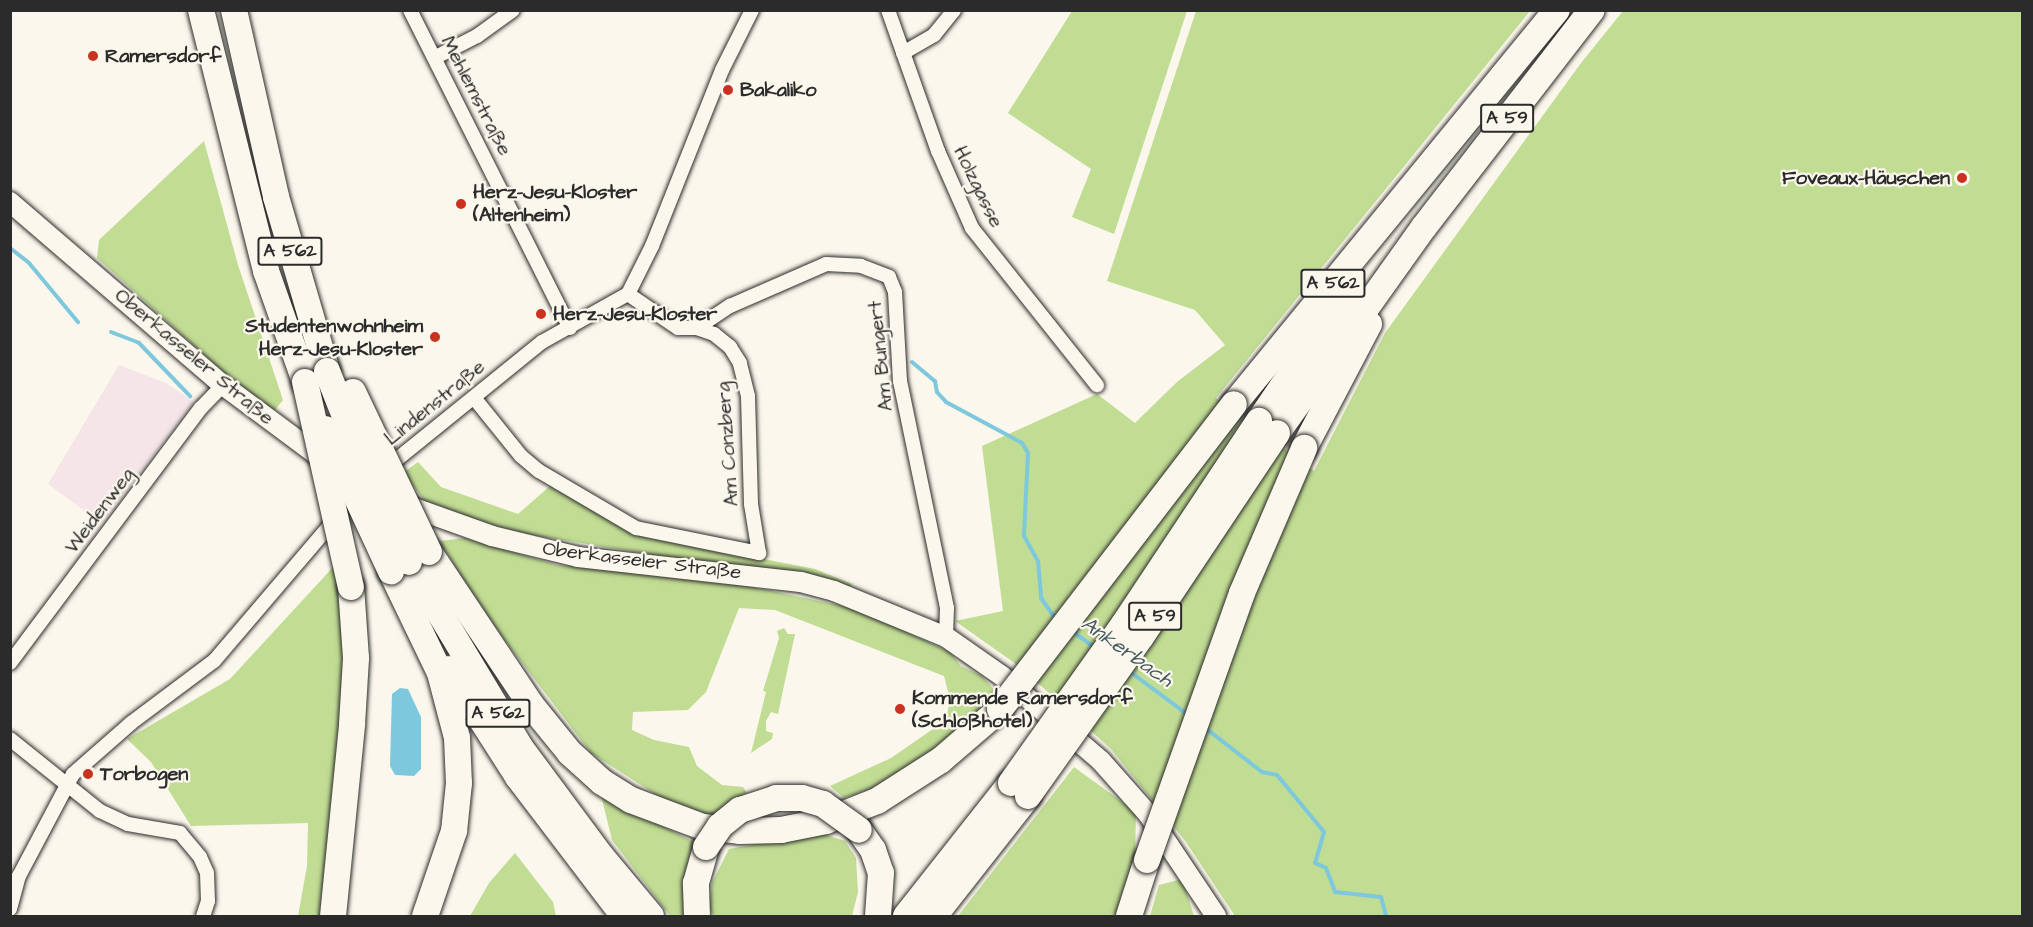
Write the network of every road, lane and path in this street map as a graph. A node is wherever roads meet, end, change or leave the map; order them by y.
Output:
1 (201, 10) edge
2 (234, 10) edge
3 (410, 10) edge
4 (513, 10) edge
5 (752, 10) edge
6 (888, 10) edge
7 (954, 10) edge
8 (1557, 10) edge
9 (1592, 10) edge
10 (903, 53) junction
11 (436, 57) junction
12 (1433, 163) junction
13 (10, 202) edge
14 (1424, 227) junction
15 (628, 294) junction
16 (570, 328) junction
17 (697, 328) junction
18 (324, 372) junction
19 (224, 385) junction
20 (1097, 385) dead end
21 (475, 399) junction
22 (1268, 427) junction
23 (363, 488) junction
24 (410, 562) junction
25 (415, 618) junction
26 (946, 637) junction
27 (10, 663) edge
28 (10, 739) edge
29 (68, 784) junction
30 (1020, 790) junction
31 (10, 909) edge
32 (203, 916) edge
33 (333, 916) edge
34 (425, 916) edge
35 (624, 916) edge
36 (651, 916) edge
37 (698, 916) edge
38 (879, 916) edge
39 (906, 916) edge
40 (934, 916) edge
41 (1129, 916) edge
42 (1216, 916) edge

1 - 18 highway, A 562
2 - 18 highway
3 - 11 street, Mehlemstraße
4 - 11 street
5 - 15 street
6 - 10 street, Holzgasse
7 - 10 street
8 - 12 highway, A 59
9 - 14 highway, A 59
10 - 20 street, Holzgasse
11 - 16 street, Mehlemstraße
12 - 22 highway, A 59
12 - 24 highway, A 562, bridge
13 - 19 street, Oberkasseler Straße
14 - 22 highway, A 59
14 - 41 highway, A 59, bridge
15 - 16 street, Lindenstraße
15 - 17 street, Am Conzberg
16 - 21 street, Lindenstraße
17 - 21 street, Am Conzberg
17 - 26 street, Am Bungert
18 - 24 highway, A 562, bridge
18 - 24 highway, bridge
18 - 33 highway, bridge
19 - 23 street, Oberkasseler Straße
19 - 27 street, Weidenweg
21 - 23 street, Lindenstraße
22 - 30 highway, A 59, bridge
23 - 26 street, Oberkasseler Straße
23 - 29 street, Lindenstraße
24 - 25 highway, A 562
24 - 36 highway, A 562
25 - 34 highway
25 - 35 highway
26 - 42 street, Oberkasseler Straße
28 - 29 street
29 - 31 street, Lindenstraße
29 - 32 street
30 - 39 highway, A 59
30 - 40 highway, A 59
37 - 38 highway, bridge

